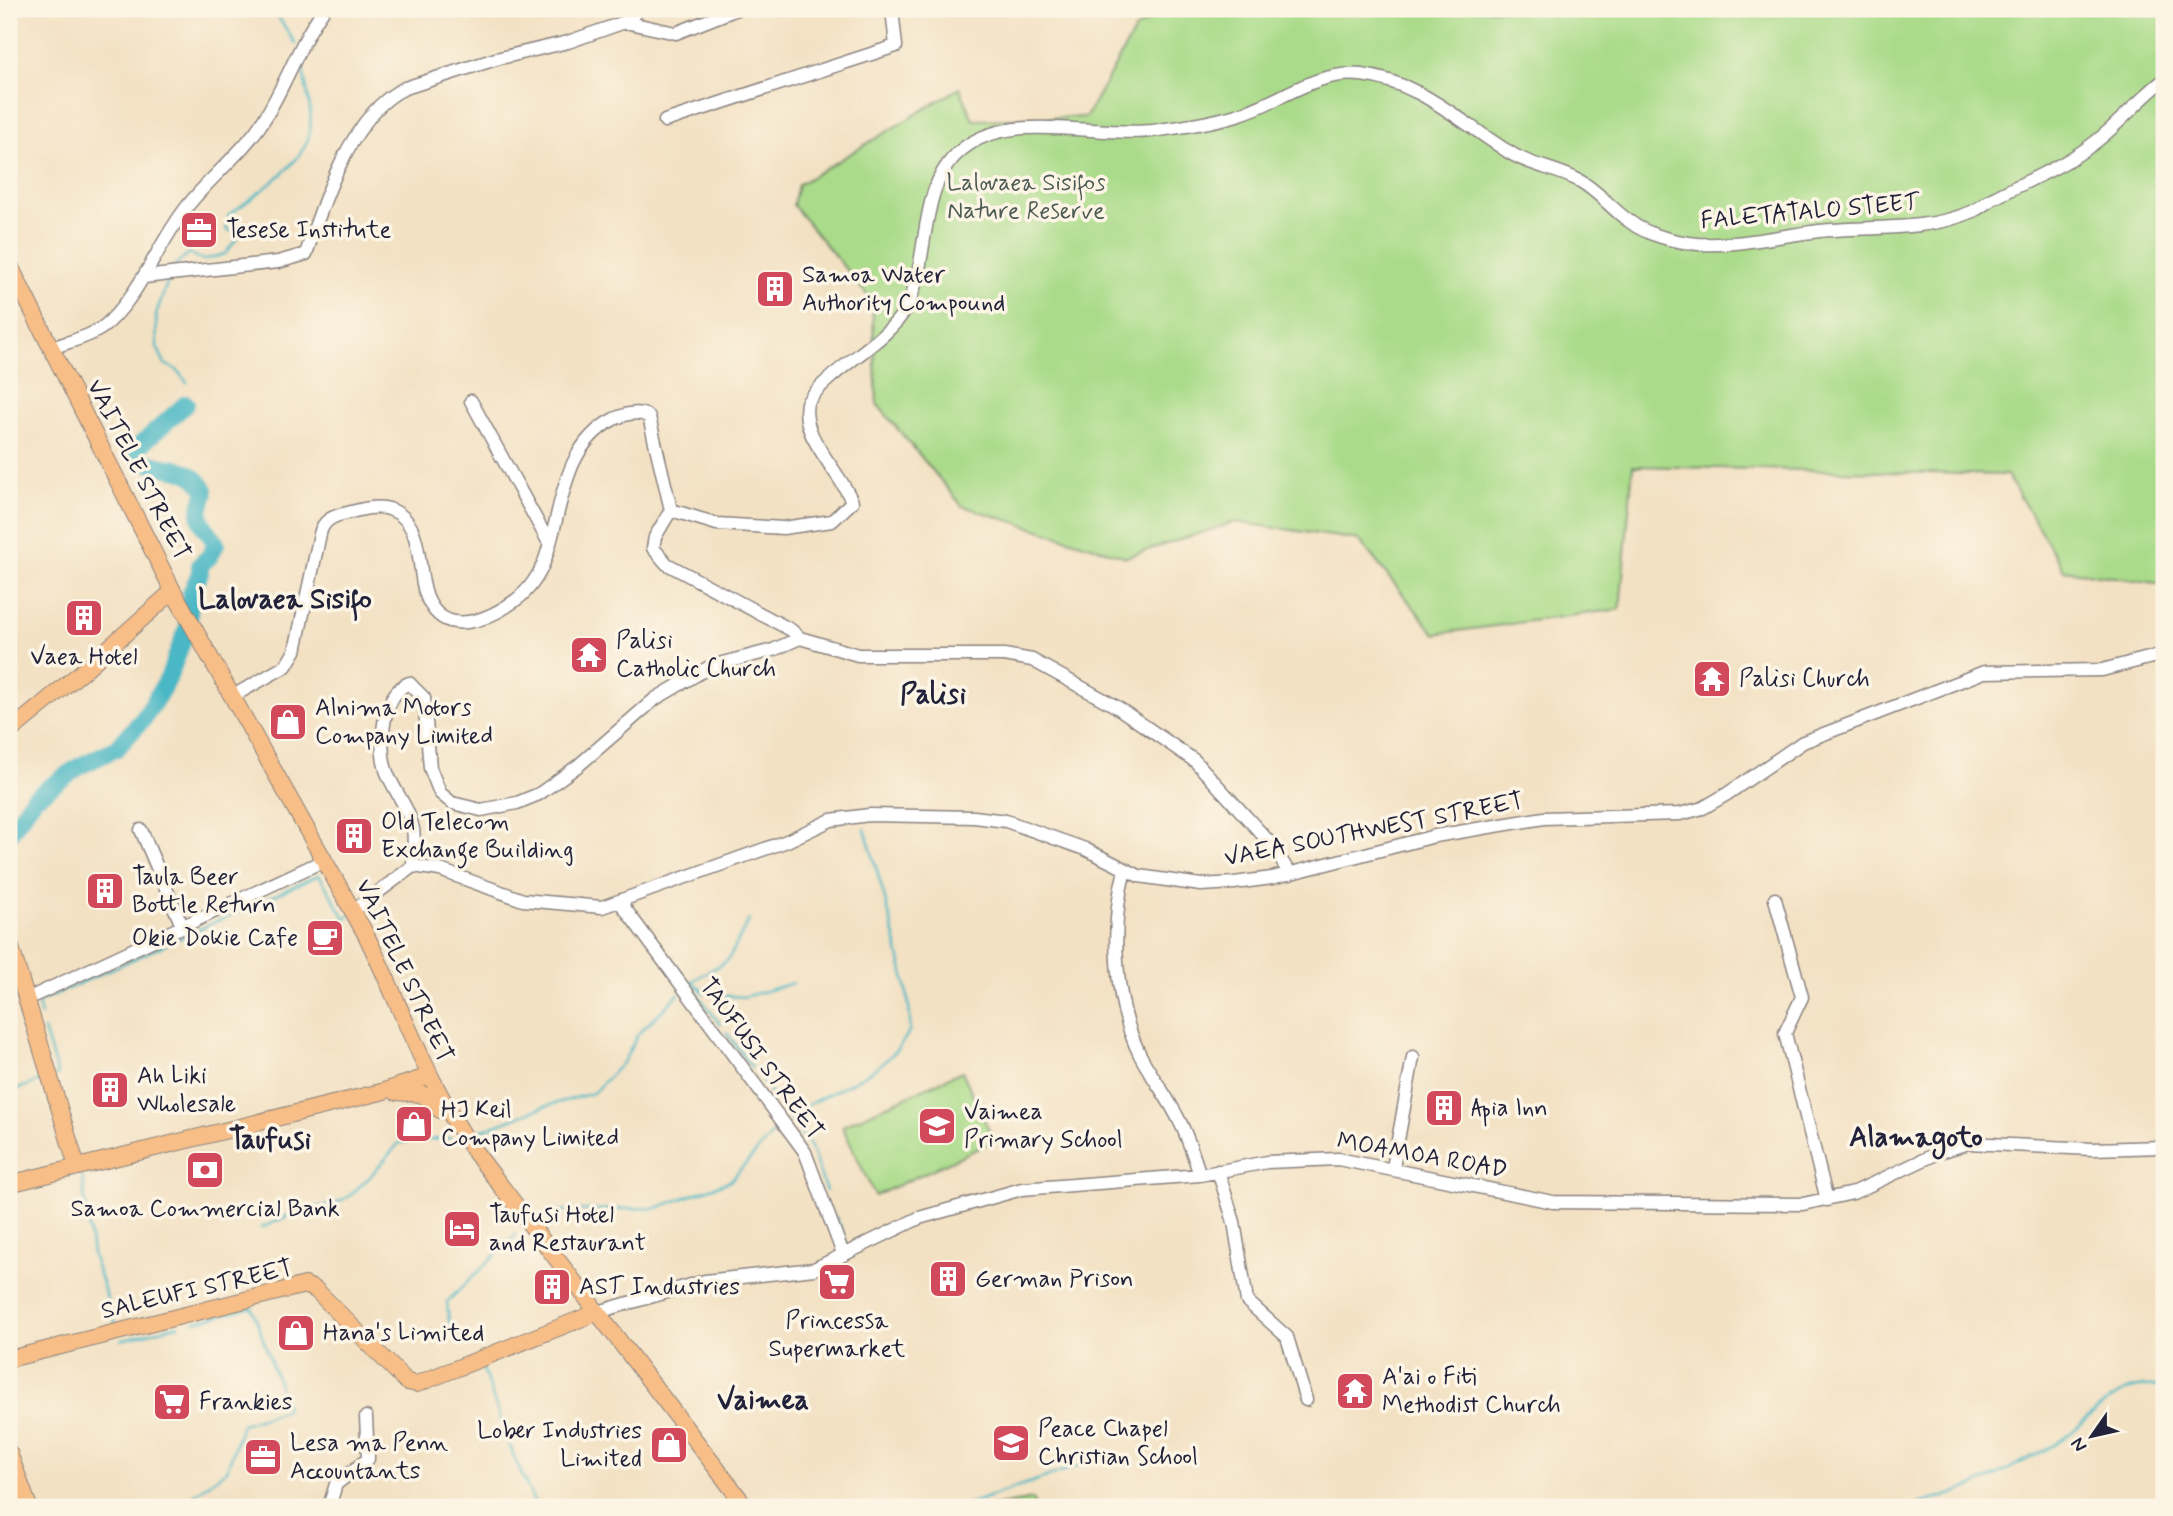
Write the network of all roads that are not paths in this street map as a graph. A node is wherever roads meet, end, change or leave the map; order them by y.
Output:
1 (324, 9) edge
2 (639, 9) edge
3 (737, 9) edge
4 (892, 9) edge
5 (625, 22) junction
6 (2164, 80) edge
7 (665, 121) dead end
8 (9, 264) edge
9 (144, 278) junction
10 (52, 348) junction
11 (471, 401) dead end
12 (671, 510) junction
13 (548, 541) junction
14 (174, 593) junction
15 (800, 638) junction
16 (2164, 654) edge
17 (233, 696) junction
18 (9, 732) edge
19 (141, 830) dead end
20 (325, 860) junction
21 (413, 866) junction
22 (1125, 870) junction
23 (1290, 874) junction
24 (1775, 899) dead end
25 (620, 902) junction
26 (353, 911) junction
27 (183, 928) junction
28 (9, 941) edge
29 (27, 999) junction
30 (411, 1037) junction
31 (1413, 1057) dead end
32 (429, 1076) junction
33 (382, 1092) junction
34 (2164, 1147) edge
35 (475, 1152) junction
36 (77, 1167) junction
37 (1393, 1168) junction
38 (1218, 1171) junction
39 (1200, 1175) junction
40 (9, 1184) edge
41 (1828, 1200) junction
42 (843, 1254) junction
43 (598, 1312) junction
44 (9, 1359) edge
45 (1306, 1400) dead end
46 (366, 1418) dead end
47 (9, 1453) edge
48 (29, 1507) edge
49 (328, 1507) edge
50 (746, 1507) edge

1 - 9 street
2 - 5 street
3 - 5 street
4 - 7 street
5 - 9 street
6 - 12 street, FALETATALO STEET
8 - 10 main road, VAITELE STREET
9 - 10 street
10 - 14 main road, VAITELE STREET
11 - 13 street
12 - 13 street
12 - 15 street
13 - 17 street
14 - 17 main road, VAITELE STREET
14 - 18 main road
15 - 21 street
15 - 23 street
16 - 23 street, VAEA SOUTHWEST STREET
17 - 20 main road, VAITELE STREET
19 - 27 street
20 - 26 main road, VAITELE STREET
20 - 27 street
21 - 25 street, VAEA SOUTHWEST STREET
21 - 26 street
22 - 23 street, VAEA SOUTHWEST STREET
22 - 25 street, VAEA SOUTHWEST STREET
22 - 39 street
24 - 41 street
25 - 42 street, TAUFUSI STREET
26 - 30 main road, VAITELE STREET
27 - 29 street
28 - 29 main road
29 - 36 main road
30 - 32 main road, VAITELE STREET
30 - 33 main road
31 - 37 street
32 - 33 main road
32 - 35 main road, VAITELE STREET
33 - 35 main road
33 - 36 main road
34 - 41 street, MOAMOA ROAD
35 - 43 main road, VAITELE STREET
36 - 40 main road
37 - 38 street, MOAMOA ROAD
37 - 41 street, MOAMOA ROAD
38 - 39 street, MOAMOA ROAD
38 - 45 street
39 - 42 street, MOAMOA ROAD
42 - 43 street, MOAMOA ROAD
43 - 44 main road, SALEUFI STREET
43 - 50 main road, VAITELE STREET
46 - 49 street
47 - 48 main road

